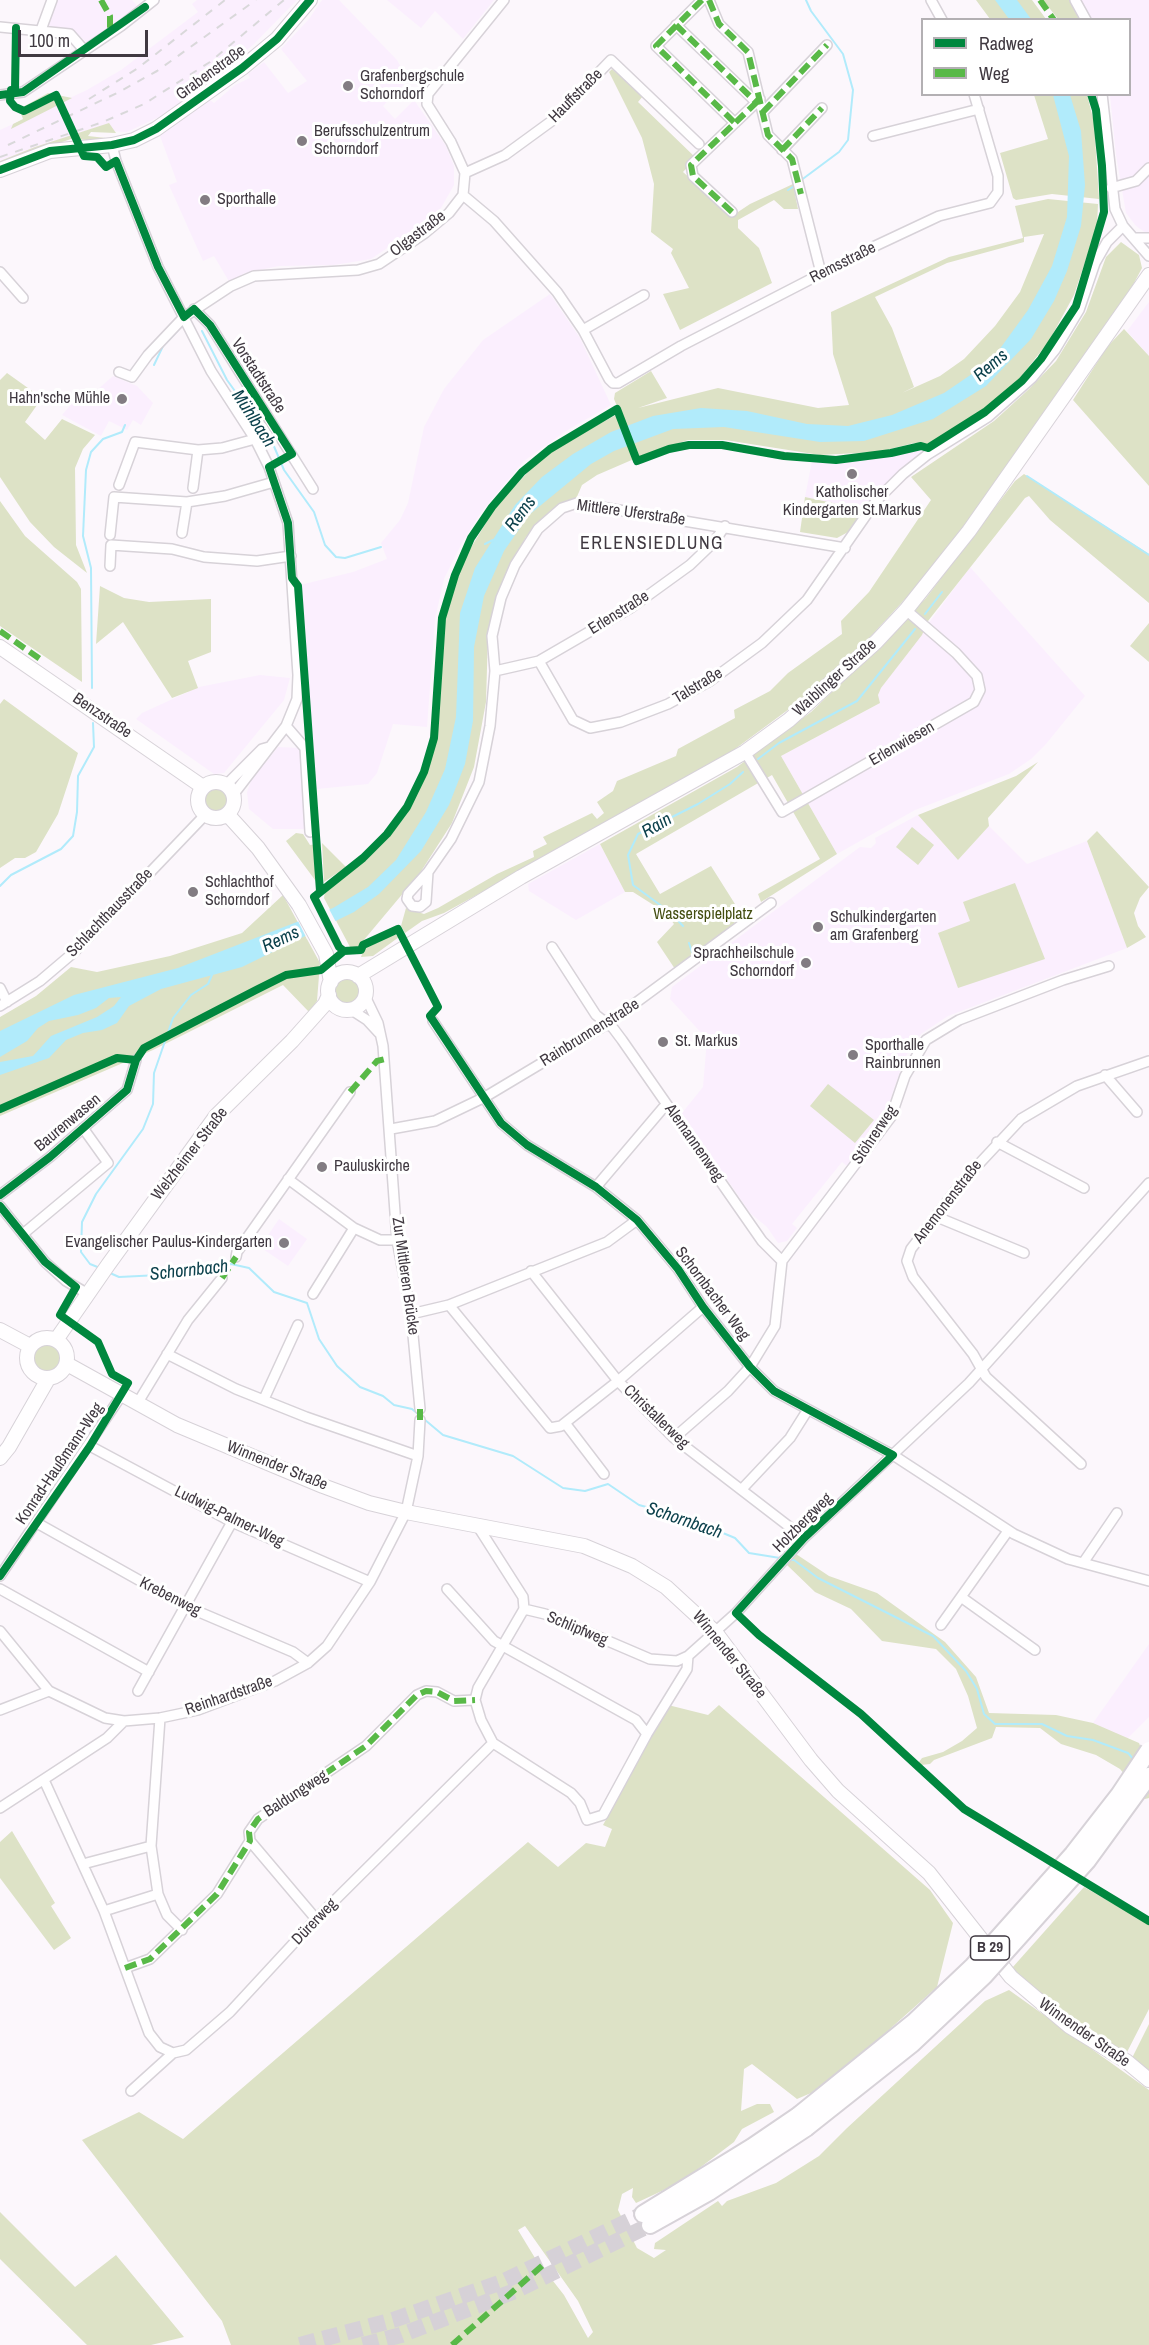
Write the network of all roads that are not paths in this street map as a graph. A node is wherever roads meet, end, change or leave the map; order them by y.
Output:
1 (52, 0) edge
2 (154, 0) edge
3 (310, 0) edge
4 (504, 0) edge
5 (702, 0) edge
6 (709, 0) edge
7 (932, 0) edge
8 (1075, 0) edge
9 (941, 18) edge
10 (1085, 18) edge
11 (676, 25) junction
12 (0, 27) edge
13 (41, 30) junction
14 (827, 45) dead end
15 (84, 50) junction
16 (0, 95) edge
17 (975, 96) edge
18 (1102, 96) edge
19 (758, 101) junction
20 (822, 108) dead end
21 (979, 109) junction
22 (763, 112) junction
23 (735, 123) junction
24 (873, 136) dead end
25 (699, 144) dead end
26 (112, 145) junction
27 (782, 150) junction
28 (1149, 168) edge
29 (0, 170) edge
30 (465, 173) junction
31 (1111, 188) junction
32 (463, 195) junction
33 (732, 212) dead end
34 (1123, 226) junction
35 (1135, 238) junction
36 (1149, 240) edge
37 (1149, 256) edge
38 (0, 272) edge
39 (821, 273) junction
40 (1149, 275) edge
41 (1143, 290) edge
42 (644, 295) dead end
43 (24, 298) dead end
44 (194, 309) junction
45 (184, 317) junction
46 (583, 330) junction
47 (119, 372) dead end
48 (255, 439) junction
49 (198, 450) junction
50 (274, 482) junction
51 (119, 484) dead end
52 (193, 488) dead end
53 (313, 489) dead end
54 (187, 502) junction
55 (724, 526) junction
56 (182, 533) dead end
57 (110, 535) dead end
58 (845, 548) junction
59 (291, 556) junction
60 (110, 566) dead end
61 (906, 610) junction
62 (0, 647) edge
63 (539, 661) junction
64 (495, 671) junction
65 (286, 726) junction
66 (744, 752) junction
67 (203, 787) junction
68 (230, 790) junction
69 (205, 815) junction
70 (228, 815) junction
71 (310, 832) dead end
72 (428, 873) dead end
73 (771, 903) dead end
74 (552, 947) dead end
75 (404, 950) junction
76 (326, 954) junction
77 (1109, 966) dead end
78 (353, 974) junction
79 (0, 988) edge
80 (330, 988) junction
81 (365, 993) junction
82 (4, 1004) edge
83 (345, 1009) junction
84 (433, 1021) dead end
85 (607, 1024) junction
86 (380, 1035) junction
87 (292, 1041) junction
88 (136, 1060) dead end
89 (1149, 1061) edge
90 (1105, 1075) junction
91 (350, 1092) dead end
92 (485, 1097) junction
93 (668, 1106) junction
94 (1137, 1112) dead end
95 (83, 1128) junction
96 (391, 1129) junction
97 (997, 1142) junction
98 (288, 1179) junction
99 (1149, 1183) edge
100 (596, 1187) junction
101 (1084, 1188) dead end
102 (0, 1195) edge
103 (0, 1206) edge
104 (937, 1216) junction
105 (637, 1220) junction
106 (354, 1228) junction
107 (23, 1234) junction
108 (397, 1240) junction
109 (1024, 1253) dead end
110 (236, 1257) dead end
111 (782, 1261) junction
112 (531, 1271) junction
113 (99, 1277) junction
114 (222, 1278) dead end
115 (88, 1294) junction
116 (313, 1294) dead end
117 (449, 1305) junction
118 (703, 1307) junction
119 (411, 1314) junction
120 (298, 1325) dead end
121 (0, 1330) edge
122 (0, 1339) edge
123 (60, 1343) junction
124 (29, 1350) junction
125 (167, 1354) junction
126 (750, 1367) junction
127 (64, 1368) junction
128 (982, 1370) junction
129 (43, 1378) junction
130 (618, 1381) junction
131 (121, 1396) junction
132 (264, 1400) junction
133 (137, 1404) junction
134 (420, 1409) dead end
135 (807, 1411) junction
136 (420, 1420) dead end
137 (565, 1423) junction
138 (674, 1438) junction
139 (90, 1446) junction
140 (0, 1453) edge
141 (893, 1455) junction
142 (418, 1456) junction
143 (0, 1458) edge
144 (1081, 1464) dead end
145 (604, 1474) dead end
146 (742, 1489) junction
147 (406, 1512) junction
148 (1116, 1513) dead end
149 (232, 1522) junction
150 (37, 1523) junction
151 (477, 1524) junction
152 (1008, 1531) junction
153 (804, 1538) junction
154 (1083, 1563) junction
155 (0, 1576) edge
156 (1149, 1581) edge
157 (370, 1582) junction
158 (0, 1589) edge
159 (447, 1589) dead end
160 (961, 1597) junction
161 (185, 1606) junction
162 (524, 1609) junction
163 (941, 1625) dead end
164 (0, 1631) edge
165 (716, 1633) junction
166 (504, 1646) junction
167 (1035, 1650) dead end
168 (688, 1656) junction
169 (308, 1663) junction
170 (149, 1672) junction
171 (49, 1691) junction
172 (138, 1691) dead end
173 (475, 1700) junction
174 (0, 1710) edge
175 (160, 1718) junction
176 (124, 1720) junction
177 (647, 1734) junction
178 (493, 1743) junction
179 (1149, 1750) edge
180 (1149, 1776) edge
181 (44, 1780) junction
182 (0, 1808) edge
183 (250, 1841) junction
184 (150, 1846) junction
185 (83, 1864) junction
186 (158, 1894) junction
187 (104, 1911) junction
188 (316, 1919) junction
189 (182, 1930) junction
190 (125, 1968) junction
191 (174, 2053) junction
192 (1149, 2080) edge
193 (131, 2091) dead end
194 (802, 2122) junction
195 (646, 2219) tunnel mouth

1 - 13 street
2 - 15 street
3 - 26 main road, Grabenstraße
4 - 30 street
5 - 11 street
6 - 19 street
7 - 9 street
8 - 10 street
11 - 19 street
11 - 23 street
12 - 13 street
13 - 15 street
14 - 22 street
15 - 16 street
17 - 21 street, Remsstraße
18 - 31 street
19 - 22 street
19 - 23 street
20 - 27 street
21 - 24 street
21 - 39 street, Remsstraße
22 - 27 street
23 - 33 street
25 - 30 street, Hauffstraße
26 - 29 main road, Grabenstraße
26 - 45 street
27 - 39 street
28 - 31 street
30 - 32 street
31 - 34 street
32 - 44 street, Olgastraße
32 - 46 street
34 - 35 street
34 - 58 street
35 - 36 street
35 - 37 street
38 - 43 street
39 - 46 street, Remsstraße
40 - 41 main road, Waiblinger Straße
41 - 61 main road, Waiblinger Straße
42 - 46 street
44 - 45 street, Olgastraße
44 - 53 street, Vorstadtstraße
45 - 47 street, Olgastraße
45 - 48 street
48 - 49 street
48 - 50 street
49 - 51 street
49 - 52 street
50 - 54 street
50 - 59 street
54 - 56 street
54 - 57 street
55 - 58 street, Mittlere Uferstraße
55 - 63 street, Erlenstraße
55 - 64 street, Mittlere Uferstraße
58 - 63 street, Talstraße
59 - 60 street
59 - 65 street
61 - 66 main road, Waiblinger Straße
61 - 66 street, Erlenwiesen
62 - 67 main road, Benzstraße
63 - 64 street, Erlenstraße
64 - 72 street, Mittlere Uferstraße
65 - 68 street
65 - 71 street
66 - 75 main road, Waiblinger Straße
67 - 68 main road
67 - 69 main road
68 - 70 main road
69 - 70 main road
69 - 82 street, Schlachthausstraße
70 - 76 main road
73 - 85 street, Rainbrunnenstraße
74 - 85 street, Alemannenweg
75 - 78 main road, Waiblinger Straße
75 - 81 main road, Waiblinger Straße
76 - 78 main road
76 - 80 main road
77 - 111 street, Stöhrerweg
78 - 80 main road
78 - 81 main road
79 - 82 street, Schlachthausstraße
80 - 83 main road
80 - 87 main road, Welzheimer Straße
81 - 83 main road
81 - 86 street, Zur Mittleren Brücke
83 - 86 street
83 - 87 main road, Welzheimer Straße
84 - 92 street, Schornbacher Weg
85 - 92 street, Rainbrunnenstraße
85 - 93 street, Alemannenweg
86 - 96 street, Zur Mittleren Brücke
87 - 113 main road, Welzheimer Straße
88 - 95 street, Baurenwasen
89 - 90 street, Anemonenstraße
90 - 94 street
90 - 97 street, Anemonenstraße
91 - 98 street
92 - 96 street, Rainbrunnenstraße
92 - 100 street, Schornbacher Weg
93 - 100 street
93 - 111 street, Alemannenweg
95 - 102 street, Baurenwasen
95 - 107 street
96 - 108 street, Zur Mittleren Brücke
97 - 101 street
97 - 104 street, Anemonenstraße
98 - 106 street
98 - 110 street
99 - 128 street, Holzbergweg
100 - 105 street, Schornbacher Weg
103 - 107 street
104 - 109 street
104 - 128 street, Anemonenstraße
105 - 112 street
105 - 118 street, Schornbacher Weg
106 - 108 street
106 - 116 street
107 - 115 street
108 - 119 street, Zur Mittleren Brücke
111 - 126 street
112 - 117 street
112 - 130 street, Christallerweg
113 - 115 main road, Welzheimer Straße
113 - 123 main road, Welzheimer Straße
114 - 125 street
115 - 123 main road, Welzheimer Straße
117 - 119 street
117 - 137 street
118 - 126 street, Schornbacher Weg
118 - 130 street
119 - 134 street, Zur Mittleren Brücke
120 - 132 street
121 - 124 main road
122 - 124 main road
123 - 124 main road
123 - 127 main road
124 - 129 main road
125 - 132 street
125 - 133 street
126 - 135 street, Schornbacher Weg
126 - 138 street
127 - 129 main road
127 - 131 main road, Winnender Straße
128 - 141 street, Holzbergweg
128 - 144 street
129 - 140 main road
129 - 143 main road
130 - 137 street
130 - 138 street, Christallerweg
131 - 133 main road, Winnender Straße
131 - 139 street, Konrad-Haußmann-Weg
132 - 142 street
133 - 147 main road, Winnender Straße
135 - 141 street, Schornbacher Weg
135 - 146 street
136 - 142 street
137 - 145 street
138 - 146 street, Christallerweg
139 - 149 street, Ludwig-Palmer-Weg
139 - 150 street, Konrad-Haußmann-Weg
141 - 152 street, Schornbacher Weg
141 - 153 street, Holzbergweg
142 - 147 street
146 - 153 street, Christallerweg
147 - 151 main road, Winnender Straße
147 - 157 street, Reinhardstraße
148 - 154 street
149 - 157 street, Ludwig-Palmer-Weg
149 - 161 street
150 - 155 street, Konrad-Haußmann-Weg
150 - 161 street, Krebenweg
151 - 162 street, Schlipfweg
151 - 165 main road, Winnender Straße
152 - 154 street, Schornbacher Weg
152 - 160 street
153 - 165 street, Holzbergweg
154 - 156 street, Schornbacher Weg
157 - 169 street, Reinhardstraße
158 - 170 street
159 - 166 street
160 - 163 street
160 - 167 street
161 - 169 street, Krebenweg
161 - 170 street
162 - 166 street
162 - 168 street, Schlipfweg
164 - 171 street, Reinhardstraße
165 - 168 street
165 - 192 main road, Winnender Straße
166 - 173 street
166 - 177 street
168 - 177 street
169 - 175 street, Reinhardstraße
170 - 172 street
171 - 174 street
171 - 176 street, Reinhardstraße
173 - 178 street
173 - 183 street, Baldungweg
175 - 176 street, Reinhardstraße
175 - 184 street
176 - 181 street
177 - 178 street
178 - 188 street, Dürerweg
179 - 194 highway, B 29, bridge
180 - 194 highway, B 29, bridge
181 - 182 street
181 - 185 street
183 - 188 street
183 - 189 street, Baldungweg
184 - 185 street
184 - 186 street
185 - 187 street
186 - 187 street
186 - 189 street
187 - 190 street
188 - 191 street, Dürerweg
189 - 190 street, Baldungweg
190 - 191 street
191 - 193 street, Dürerweg
194 - 195 highway, B 29

